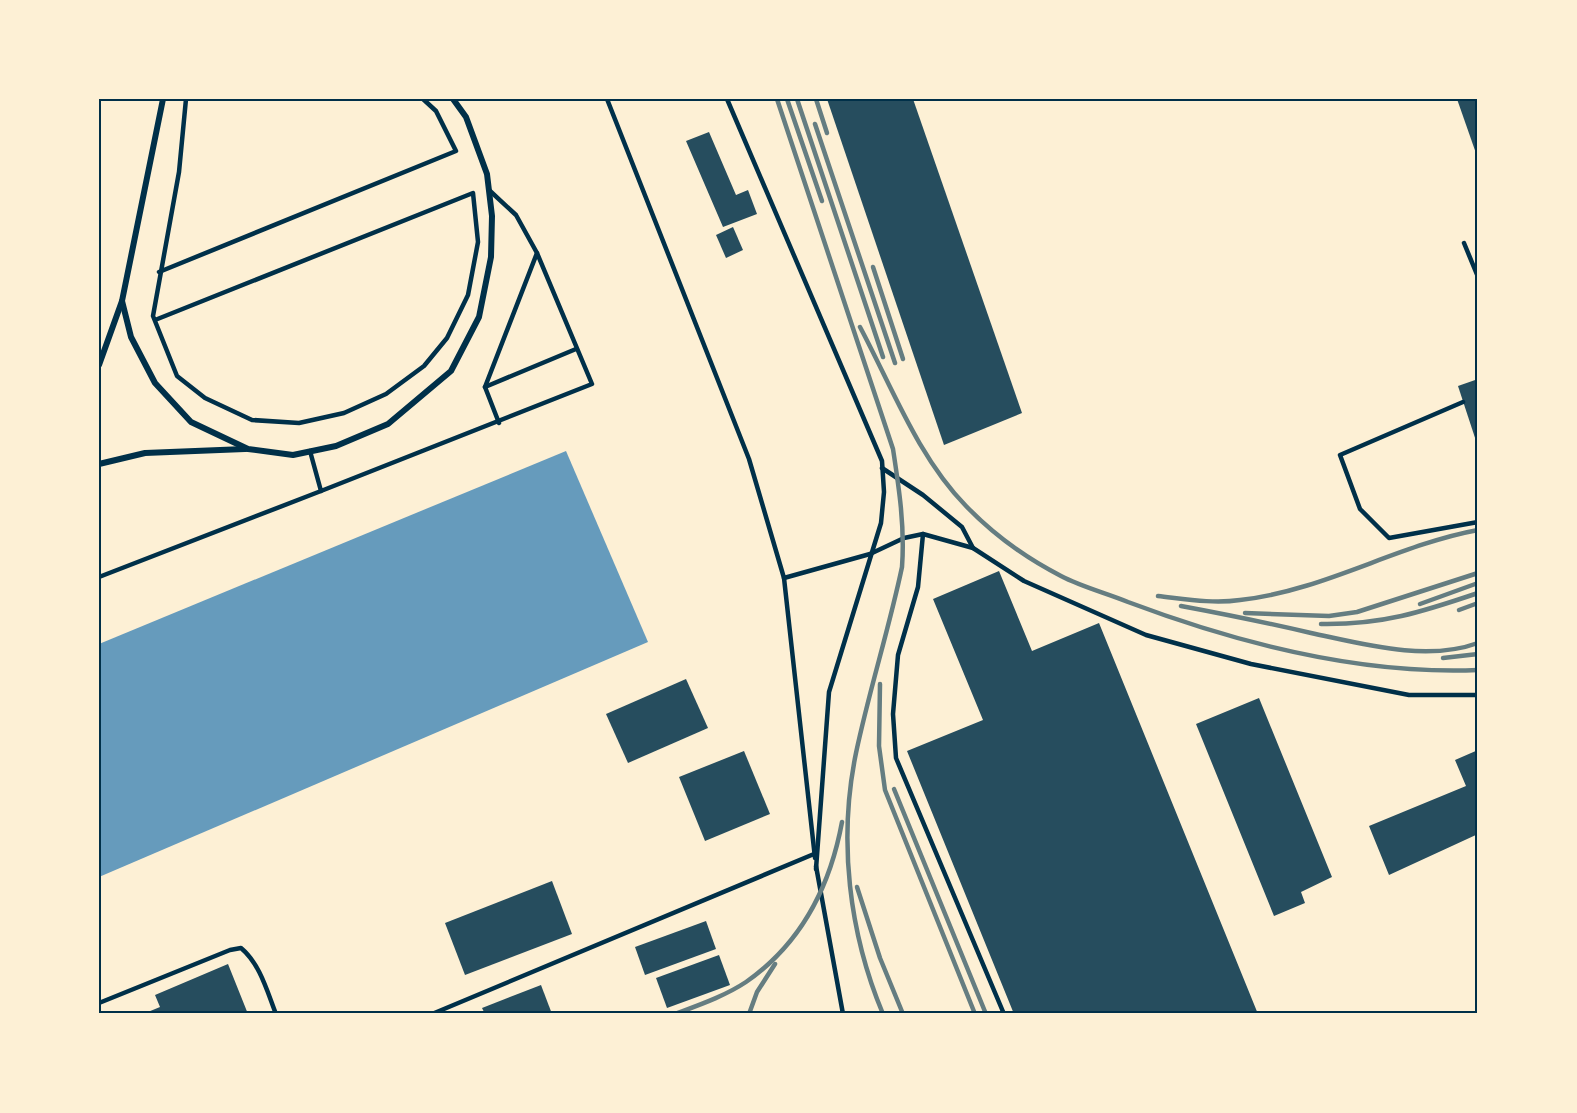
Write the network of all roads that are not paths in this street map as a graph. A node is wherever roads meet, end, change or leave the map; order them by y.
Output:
1 (163, 99) edge
2 (186, 99) edge
3 (423, 99) edge
4 (453, 99) edge
5 (607, 99) edge
6 (726, 99) edge
7 (489, 190) junction
8 (1464, 243) dead end
9 (537, 253) junction
10 (159, 272) junction
11 (1478, 277) edge
12 (122, 301) junction
13 (155, 320) junction
14 (576, 348) junction
15 (99, 365) edge
16 (485, 387) junction
17 (1463, 402) dead end
18 (498, 423) junction
19 (248, 449) junction
20 (310, 451) junction
21 (99, 464) edge
22 (882, 468) junction
23 (321, 491) junction
24 (1478, 522) edge
25 (923, 534) junction
26 (973, 548) junction
27 (870, 554) junction
28 (99, 577) edge
29 (784, 578) junction
30 (1478, 696) edge
31 (814, 854) junction
32 (816, 868) junction
33 (99, 1004) edge
34 (276, 1014) edge
35 (432, 1014) edge
36 (843, 1014) edge
37 (1004, 1014) edge

1 - 12 street
2 - 10 lane
3 - 10 lane
4 - 7 street
5 - 29 lane
6 - 22 lane
7 - 9 lane
7 - 20 street
8 - 11 lane
9 - 14 lane
9 - 16 lane
10 - 13 lane
12 - 15 street
12 - 19 street
13 - 13 lane
14 - 16 lane
14 - 18 lane
16 - 18 lane
17 - 24 lane
18 - 23 lane
19 - 20 street
19 - 21 street
20 - 23 lane
22 - 26 lane
22 - 27 lane
23 - 28 lane
25 - 26 lane
25 - 27 lane
25 - 37 lane
26 - 30 lane
27 - 29 lane
27 - 32 lane
29 - 31 lane
31 - 32 lane
31 - 35 lane
32 - 36 lane
33 - 34 lane

